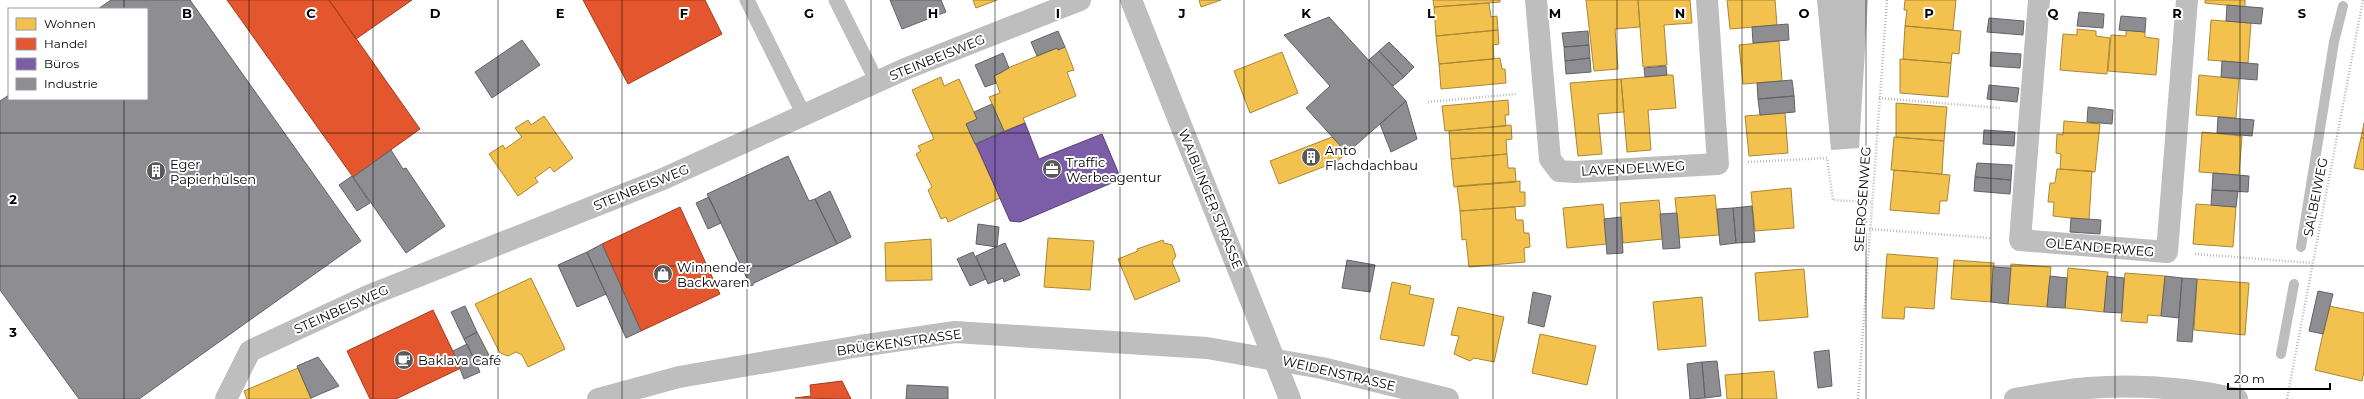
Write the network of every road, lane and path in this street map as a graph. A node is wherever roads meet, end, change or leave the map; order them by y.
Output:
1 (747, 0) edge
2 (836, 0) edge
3 (1080, 0) edge
4 (1130, 0) edge
5 (1536, 0) edge
6 (1707, 0) edge
7 (1887, 0) edge
8 (2039, 0) edge
9 (2187, 0) edge
10 (2363, 0) edge
11 (877, 82) junction
12 (1544, 92) junction
13 (1879, 98) junction
14 (1428, 102) dead end
15 (2031, 111) junction
16 (804, 115) junction
17 (1718, 164) junction
18 (1871, 202) junction
19 (1869, 229) junction
20 (2020, 240) junction
21 (2167, 252) junction
22 (2312, 263) junction
23 (1276, 359) junction
24 (2197, 395) edge
25 (226, 399) edge
26 (598, 399) edge
27 (1290, 399) edge
28 (1448, 399) edge
29 (1858, 399) edge
30 (2015, 399) edge
31 (2237, 399) edge
32 (2287, 399) edge

1 - 16 lane
2 - 11 lane
3 - 11 street, STEINBEISWEG
4 - 23 street, WAIBLINGER STRASSE
5 - 12 street, LAVENDELWEG
6 - 17 street
7 - 13 path, SEEROSENWEG
8 - 15 street
9 - 21 street, OLEANDERWEG
10 - 22 path, SALBEIWEG
11 - 16 street, STEINBEISWEG
12 - 14 path
12 - 17 street, LAVENDELWEG
13 - 15 path
13 - 18 path, SEEROSENWEG
15 - 20 street
16 - 25 street, STEINBEISWEG
17 - 18 path
18 - 19 path, SEEROSENWEG
19 - 20 path
19 - 29 path, SEEROSENWEG
20 - 21 street, OLEANDERWEG
21 - 22 path
22 - 32 path, SALBEIWEG
23 - 26 street, BRÜCKENSTRASSE
23 - 27 street, WAIBLINGER STRASSE
23 - 28 street, WEIDENSTRASSE
24 - 30 street
24 - 31 street

